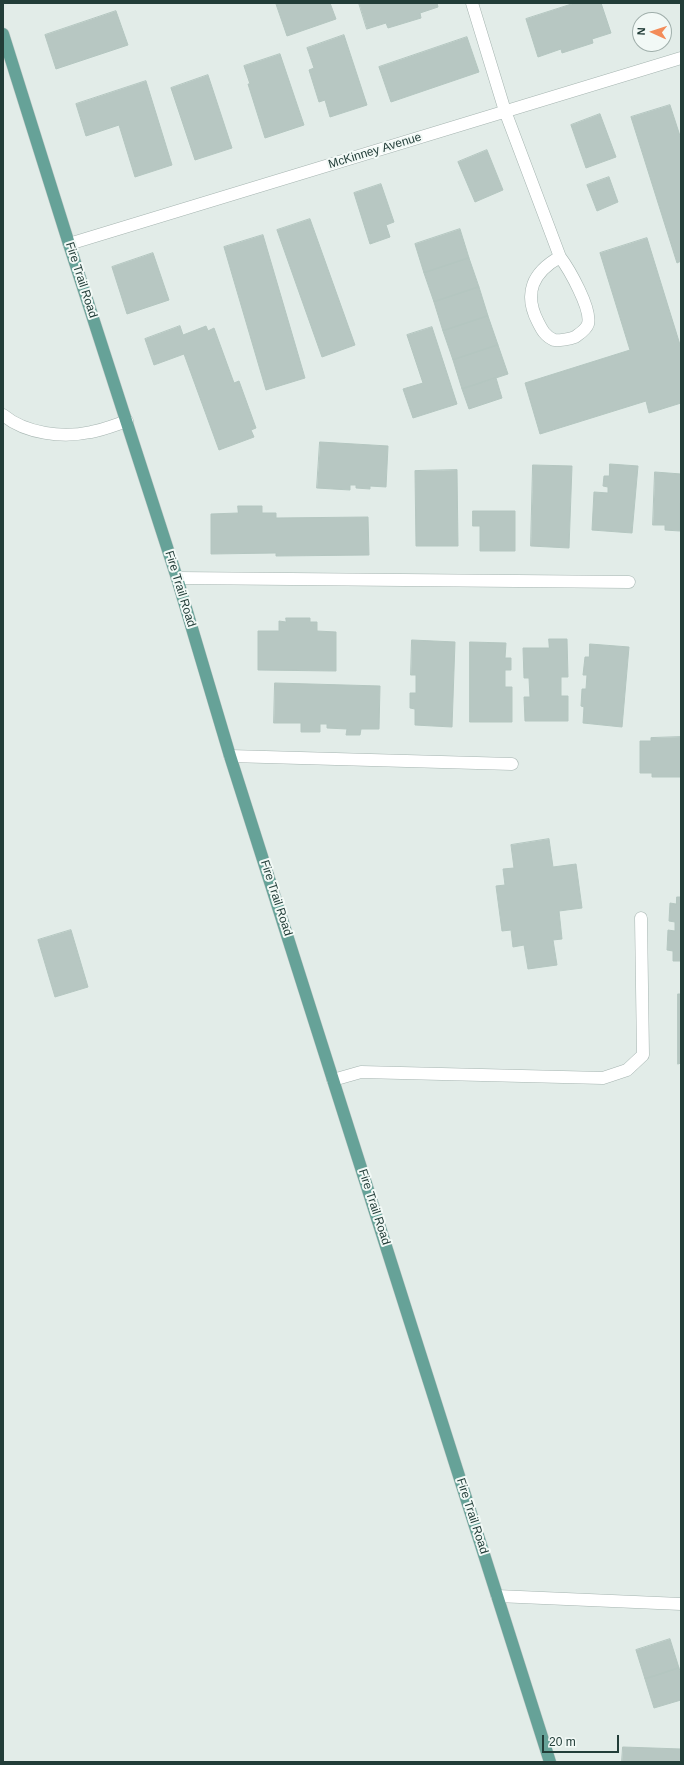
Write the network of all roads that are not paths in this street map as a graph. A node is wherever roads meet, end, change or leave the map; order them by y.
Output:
1 (472, 3) edge
2 (3, 34) edge
3 (681, 58) edge
4 (505, 111) junction
5 (69, 244) junction
6 (560, 257) junction
7 (3, 415) edge
8 (127, 422) junction
9 (177, 578) junction
10 (630, 582) dead end
11 (230, 756) junction
12 (512, 764) dead end
13 (641, 918) dead end
14 (333, 1080) junction
15 (498, 1596) junction
16 (681, 1604) edge
17 (550, 1762) edge

1 - 4 street
2 - 5 main road, Fire Trail Road
3 - 4 street, McKinney Avenue
4 - 5 street, McKinney Avenue
4 - 6 street
5 - 8 main road, Fire Trail Road
6 - 6 street
7 - 8 street
8 - 9 main road, Fire Trail Road
9 - 10 street
9 - 11 main road, Fire Trail Road
11 - 12 street
11 - 14 main road, Fire Trail Road
13 - 14 street
14 - 15 main road, Fire Trail Road
15 - 16 street
15 - 17 main road, Fire Trail Road

